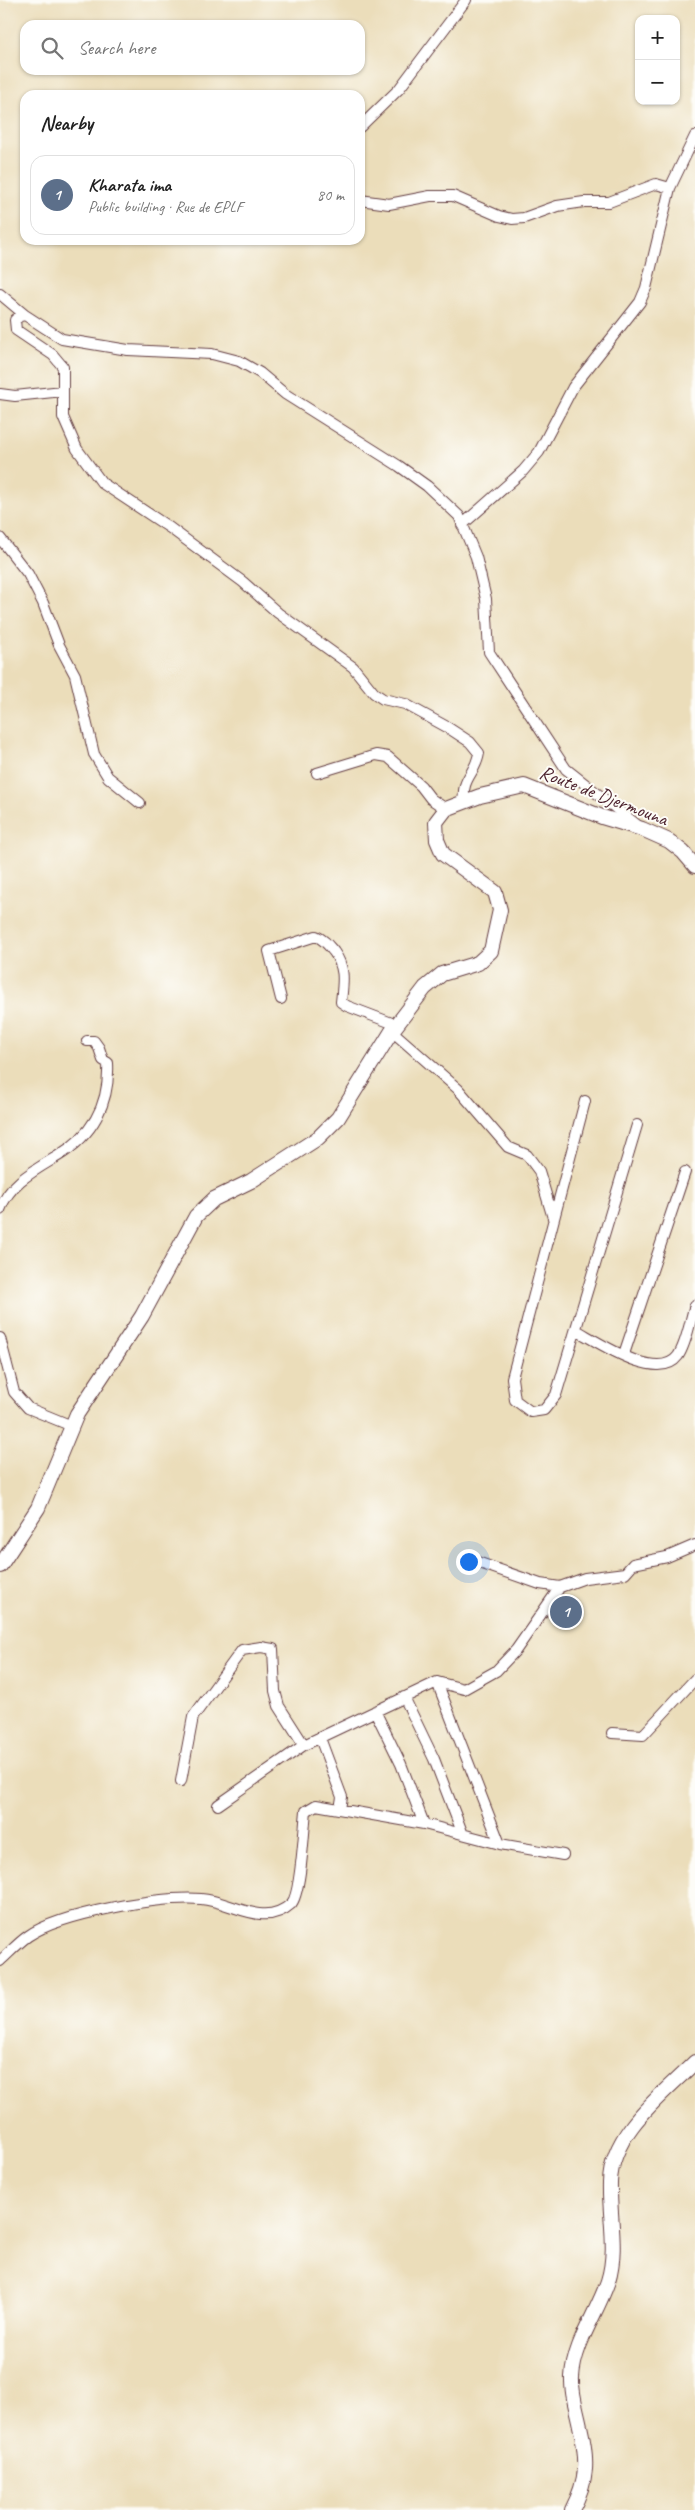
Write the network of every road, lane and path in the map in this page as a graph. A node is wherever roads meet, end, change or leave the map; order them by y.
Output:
1 (466, 0) edge
2 (365, 123) edge
3 (695, 136) edge
4 (670, 188) junction
5 (365, 201) edge
6 (0, 294) edge
7 (25, 315) junction
8 (63, 391) junction
9 (0, 394) edge
10 (462, 525) junction
11 (0, 538) edge
12 (317, 773) dead end
13 (469, 800) junction
14 (140, 803) dead end
15 (446, 809) junction
16 (642, 829) junction
17 (695, 866) edge
18 (281, 999) dead end
19 (395, 1028) junction
20 (87, 1041) dead end
21 (585, 1101) dead end
22 (638, 1125) dead end
23 (685, 1172) dead end
24 (1, 1205) edge
25 (552, 1218) junction
26 (695, 1305) edge
27 (576, 1330) junction
28 (0, 1338) edge
29 (624, 1354) junction
30 (72, 1426) junction
31 (695, 1545) edge
32 (477, 1562) dead end
33 (0, 1566) edge
34 (560, 1587) junction
35 (695, 1679) edge
36 (437, 1682) junction
37 (404, 1698) junction
38 (375, 1711) junction
39 (612, 1734) dead end
40 (320, 1738) junction
41 (304, 1745) junction
42 (181, 1781) dead end
43 (218, 1805) dead end
44 (340, 1809) junction
45 (424, 1824) junction
46 (462, 1832) junction
47 (500, 1844) junction
48 (563, 1854) dead end
49 (0, 1961) edge
50 (695, 2062) edge
51 (572, 2510) edge

1 - 2 street
3 - 4 street
4 - 5 street
4 - 10 street
6 - 7 street
7 - 8 street
7 - 10 street
8 - 9 street
8 - 13 street
10 - 16 street
11 - 14 street
12 - 15 street
13 - 15 street, Route de Djermouna
13 - 16 street, Route de Djermouna
15 - 19 street
16 - 17 street, Route de Djermouna
18 - 19 street
19 - 25 street
19 - 30 street
20 - 24 street
21 - 25 street
22 - 27 street
23 - 29 street
25 - 27 street
26 - 29 street
27 - 29 street
28 - 30 street
30 - 33 street
31 - 34 street
32 - 34 street
34 - 36 street
35 - 39 street
36 - 37 street
36 - 47 street
37 - 38 street
37 - 46 street
38 - 40 street
38 - 45 street
40 - 41 street
40 - 44 street
41 - 42 street
41 - 43 street
44 - 45 street
44 - 49 street
45 - 46 street
46 - 47 street
47 - 48 street
50 - 51 street

